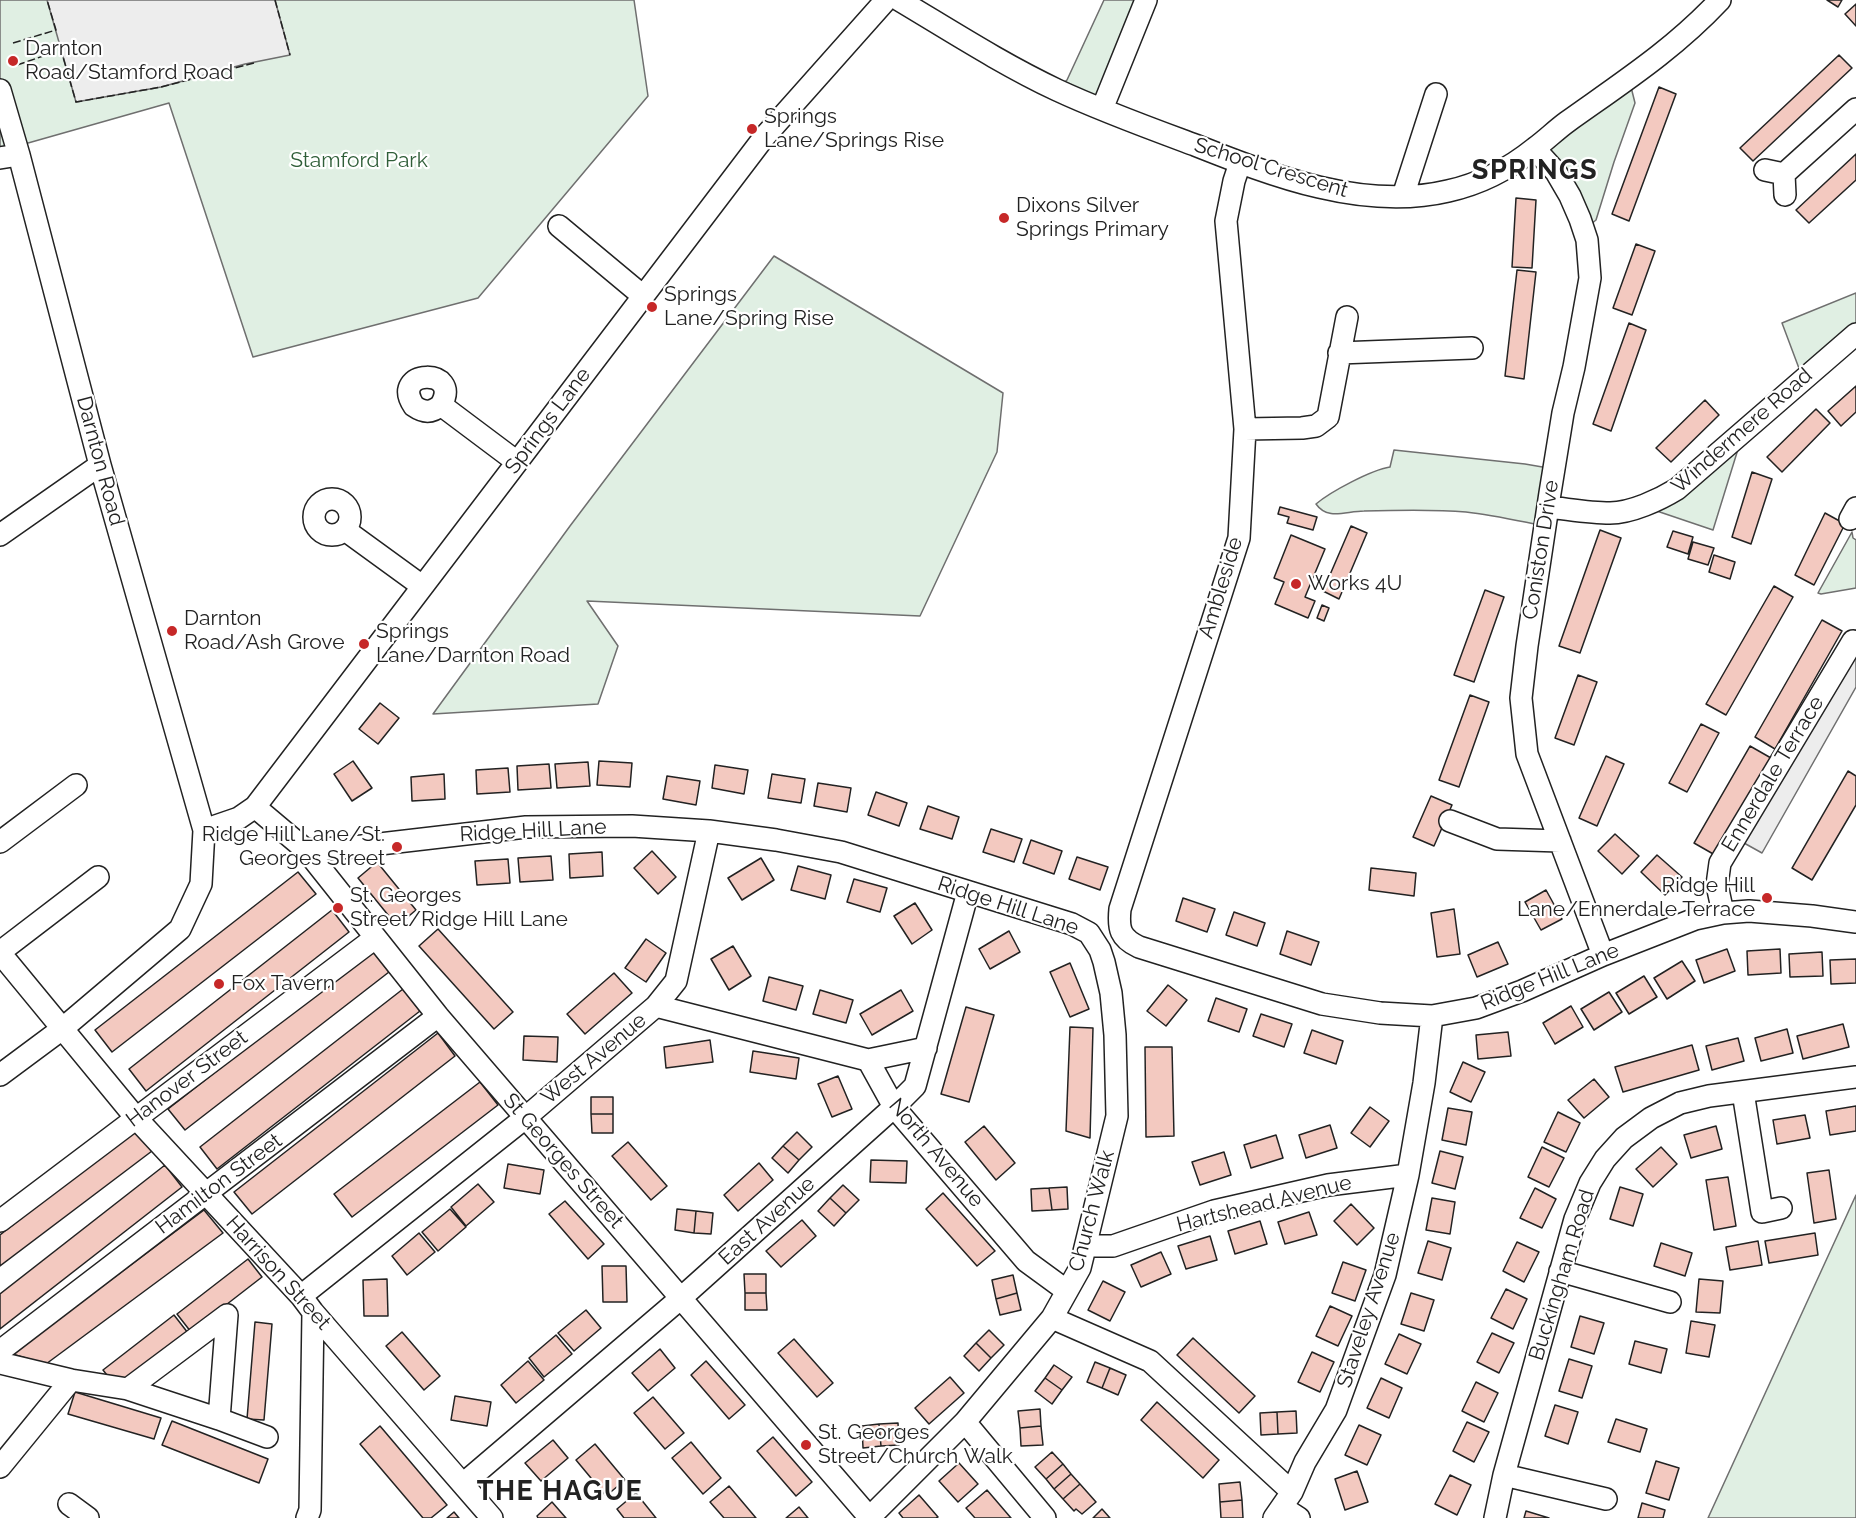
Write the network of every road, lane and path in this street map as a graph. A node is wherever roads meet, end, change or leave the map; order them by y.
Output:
1 (886, 0) edge
2 (899, 0) edge
3 (1146, 0) edge
4 (1720, 0) edge
5 (0, 90) edge
6 (1436, 94) dead end
7 (1102, 109) junction
8 (1856, 109) edge
9 (1535, 149) junction
10 (10, 157) edge
11 (1240, 163) junction
12 (1778, 180) dead end
13 (1403, 196) junction
14 (559, 226) dead end
15 (643, 296) junction
16 (1347, 317) dead end
17 (1856, 334) edge
18 (1472, 348) dead end
19 (1339, 353) junction
20 (441, 405) dead end
21 (1245, 429) junction
22 (517, 462) junction
23 (100, 465) junction
24 (1548, 507) junction
25 (345, 530) dead end
26 (0, 535) edge
27 (422, 586) junction
28 (1853, 641) dead end
29 (76, 785) dead end
30 (255, 807) junction
31 (1450, 821) dead end
32 (204, 830) junction
33 (709, 831) junction
34 (1560, 841) junction
35 (0, 842) edge
36 (306, 850) junction
37 (98, 877) dead end
38 (968, 892) junction
39 (1723, 914) junction
40 (1856, 922) edge
41 (1120, 930) junction
42 (375, 938) junction
43 (1094, 940) junction
44 (0, 952) edge
45 (1603, 955) junction
46 (656, 1006) junction
47 (438, 1016) junction
48 (1432, 1016) junction
49 (62, 1029) junction
50 (926, 1048) junction
51 (868, 1060) junction
52 (0, 1076) edge
53 (1856, 1077) edge
54 (1743, 1092) junction
55 (894, 1107) junction
56 (136, 1118) junction
57 (525, 1118) junction
58 (1408, 1175) junction
59 (207, 1193) junction
60 (1781, 1208) dead end
61 (0, 1221) edge
62 (1087, 1246) junction
63 (1560, 1271) junction
64 (1067, 1291) junction
65 (681, 1298) junction
66 (1670, 1302) dead end
67 (307, 1304) junction
68 (1052, 1318) junction
69 (0, 1351) edge
70 (0, 1363) edge
71 (71, 1380) junction
72 (128, 1389) junction
73 (219, 1419) junction
74 (964, 1422) junction
75 (267, 1437) dead end
76 (0, 1467) edge
77 (1504, 1475) junction
78 (463, 1484) junction
79 (1606, 1500) dead end
80 (69, 1504) dead end
81 (1287, 1509) edge
82 (88, 1518) edge
83 (307, 1518) edge
84 (492, 1518) edge
85 (870, 1518) edge
86 (1045, 1518) edge
87 (1495, 1518) edge

1 - 15 street, Springs Lane
2 - 7 street, School Crescent
3 - 7 street
4 - 9 street, School Crescent
5 - 10 street, Darnton Road
6 - 13 street
7 - 11 street, School Crescent
8 - 12 street
9 - 13 street, School Crescent
9 - 24 street, Coniston Drive
10 - 23 street, Darnton Road
11 - 13 street, School Crescent
11 - 21 street, Ambleside
14 - 15 street
15 - 22 street, Springs Lane
16 - 19 street
17 - 24 street, Windermere Road
18 - 19 street
19 - 21 street
20 - 22 street
21 - 41 street, Ambleside
22 - 27 street, Springs Lane
23 - 26 street
23 - 32 street, Darnton Road
24 - 34 street, Coniston Drive
25 - 27 street
27 - 30 street, Springs Lane
28 - 39 street, Ennerdale Terrace
29 - 35 street
30 - 32 street, Springs Lane
30 - 36 street, St Georges Street
31 - 34 street
32 - 49 street
33 - 36 street, Ridge Hill Lane
33 - 38 street, Ridge Hill Lane
33 - 46 street, West Avenue
34 - 45 street, Coniston Drive
36 - 42 street, St Georges Street
37 - 44 street
38 - 43 street, Ridge Hill Lane
38 - 50 street, East Avenue
39 - 40 street, Ridge Hill Lane
39 - 45 street, Ridge Hill Lane
41 - 43 street, Ridge Hill Lane
41 - 48 street, Ridge Hill Lane
42 - 47 street, St Georges Street
42 - 56 street, Hanover Street
43 - 62 street, Church Walk
44 - 49 street, Harrison Street
45 - 48 street, Ridge Hill Lane
46 - 51 street
46 - 57 street, West Avenue
47 - 57 street, St Georges Street
47 - 59 street, Hamilton Street
48 - 58 street, Staveley Avenue
49 - 52 street
49 - 56 street, Harrison Street
50 - 51 street
50 - 55 street, East Avenue
51 - 55 street, North Avenue
53 - 54 street, Buckingham Road
54 - 60 street
54 - 63 street, Buckingham Road
55 - 64 street, North Avenue
55 - 65 street, East Avenue
56 - 59 street, Harrison Street
56 - 61 street, Hanover Street
57 - 65 street, St Georges Street
57 - 67 street, West Avenue
58 - 62 street, Hartshead Avenue
58 - 81 street, Staveley Avenue
59 - 67 street, Harrison Street
59 - 69 street, Hamilton Street
62 - 64 street, Church Walk
63 - 66 street
63 - 77 street, Buckingham Road
64 - 68 street, Church Walk
65 - 78 street, East Avenue
65 - 85 street, St Georges Street
67 - 78 street, Harrison Street
67 - 83 street
68 - 74 street, Church Walk
68 - 81 street
70 - 71 street
71 - 72 street
71 - 76 street
72 - 73 street
72 - 73 street
73 - 75 street
74 - 85 street, Church Walk
74 - 86 street
77 - 79 street
77 - 87 street, Buckingham Road
78 - 84 street, Harrison Street
80 - 82 street

